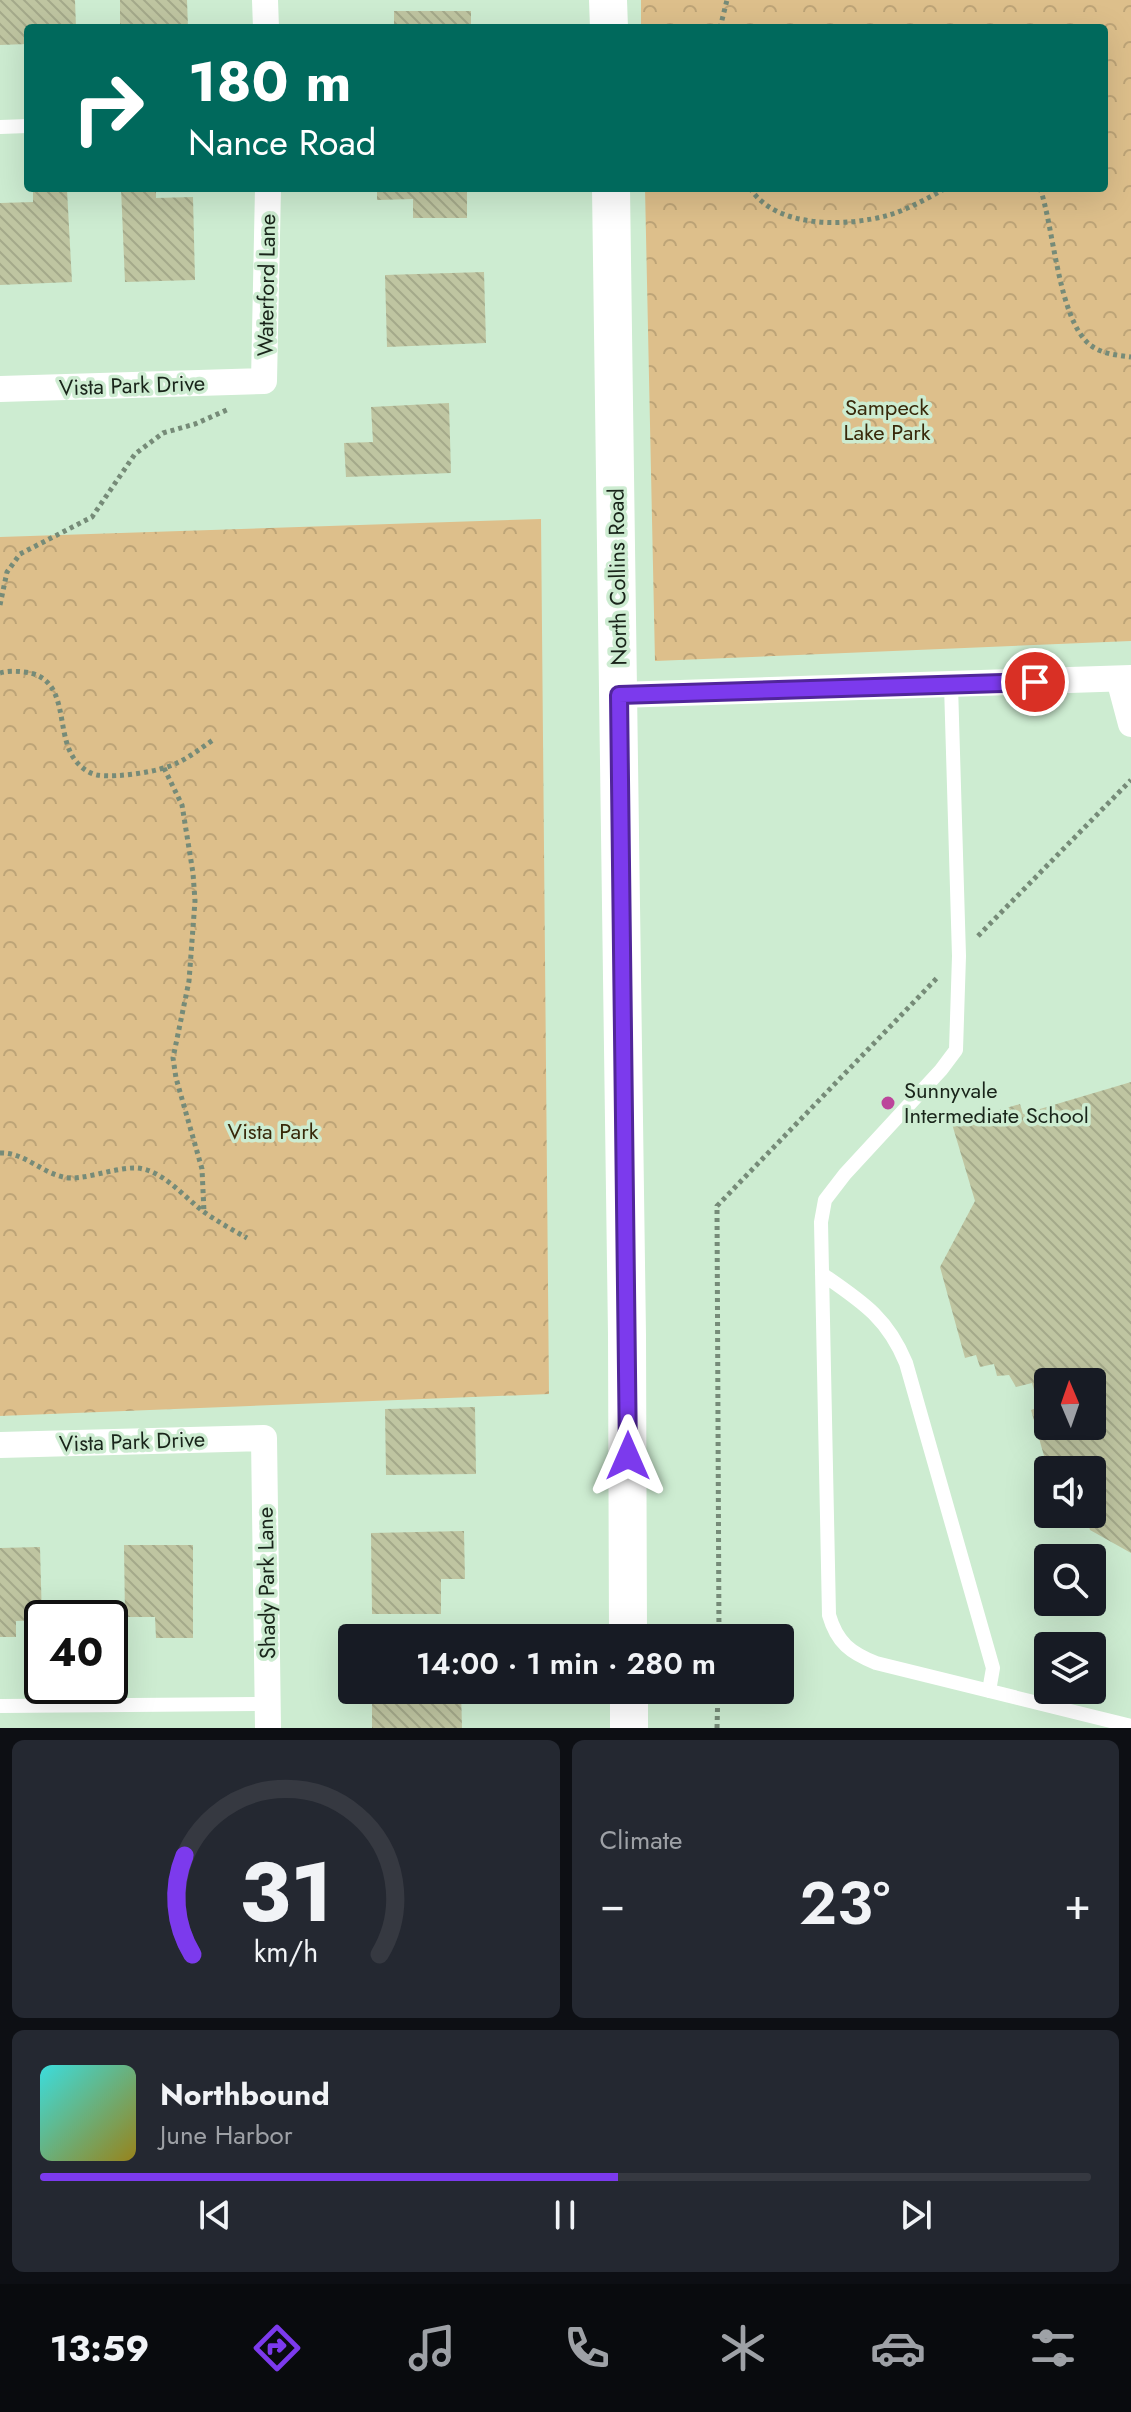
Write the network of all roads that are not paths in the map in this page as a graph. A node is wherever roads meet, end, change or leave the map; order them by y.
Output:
1 (265, 0) edge
2 (608, 0) edge
3 (266, 24) edge
4 (609, 24) edge
5 (24, 126) edge
6 (0, 127) edge
7 (268, 192) edge
8 (611, 192) edge
9 (264, 381) joint
10 (0, 389) edge
11 (1125, 678) edge
12 (951, 685) junction
13 (619, 695) junction
14 (1131, 724) edge
15 (822, 1274) junction
16 (264, 1438) joint
17 (0, 1445) edge
18 (628, 1624) edge
19 (989, 1691) junction
20 (629, 1704) edge
21 (0, 1706) edge
22 (268, 1716) edge
23 (1131, 1726) edge
24 (629, 1728) edge

1 - 3 street
2 - 4 street
5 - 6 lane
7 - 9 street, Waterford Lane
8 - 13 street, North Collins Road
9 - 10 street, Vista Park Drive
11 - 12 street
11 - 14 street
12 - 13 street
12 - 15 lane
13 - 18 street, North Collins Road
15 - 19 lane
15 - 19 lane
16 - 17 street, Vista Park Drive
16 - 22 street, Shady Park Lane
19 - 23 lane
20 - 24 street
21 - 22 lane

